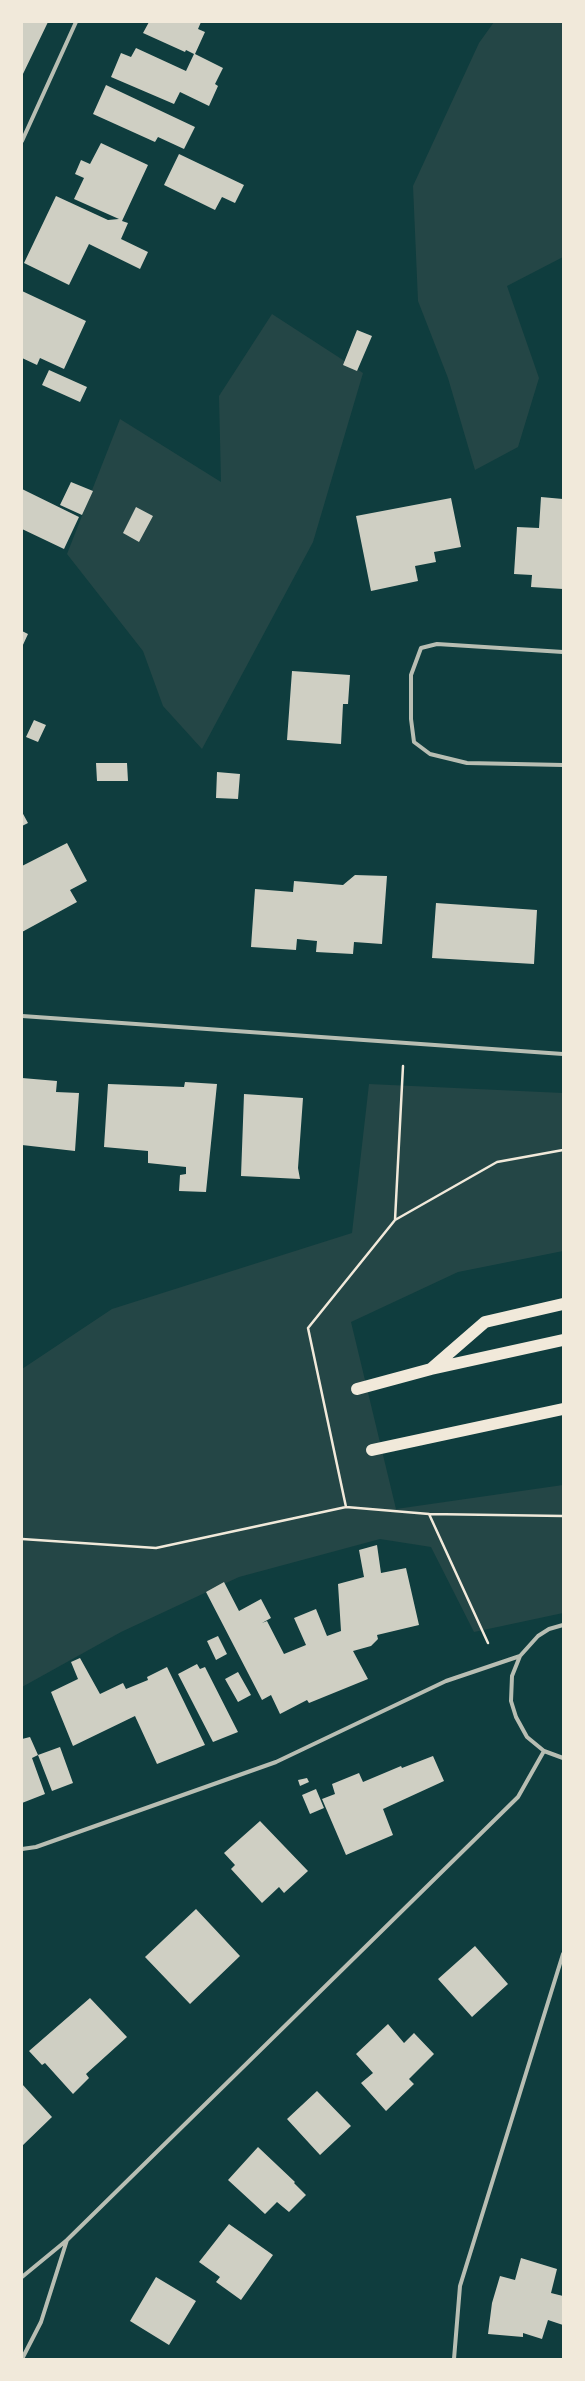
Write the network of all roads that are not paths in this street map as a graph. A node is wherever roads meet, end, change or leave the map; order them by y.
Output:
1 (76, 22) edge
2 (22, 141) edge
3 (563, 652) edge
4 (563, 765) edge
5 (22, 1016) edge
6 (563, 1054) edge
7 (563, 1304) edge
8 (563, 1340) edge
9 (431, 1369) junction
10 (357, 1389) dead end
11 (563, 1409) edge
12 (372, 1450) dead end
13 (563, 1625) edge
14 (520, 1656) junction
15 (544, 1751) junction
16 (563, 1758) edge
17 (22, 1849) edge
18 (563, 1954) edge
19 (67, 2240) junction
20 (22, 2277) edge
21 (22, 2359) edge
22 (454, 2359) edge

1 - 2 street
3 - 4 street
5 - 6 street
7 - 9 highway
8 - 9 highway
9 - 10 highway
11 - 12 highway
13 - 14 street
14 - 15 street
14 - 17 street
15 - 16 street
15 - 19 street
18 - 22 street
19 - 20 street
19 - 21 street

